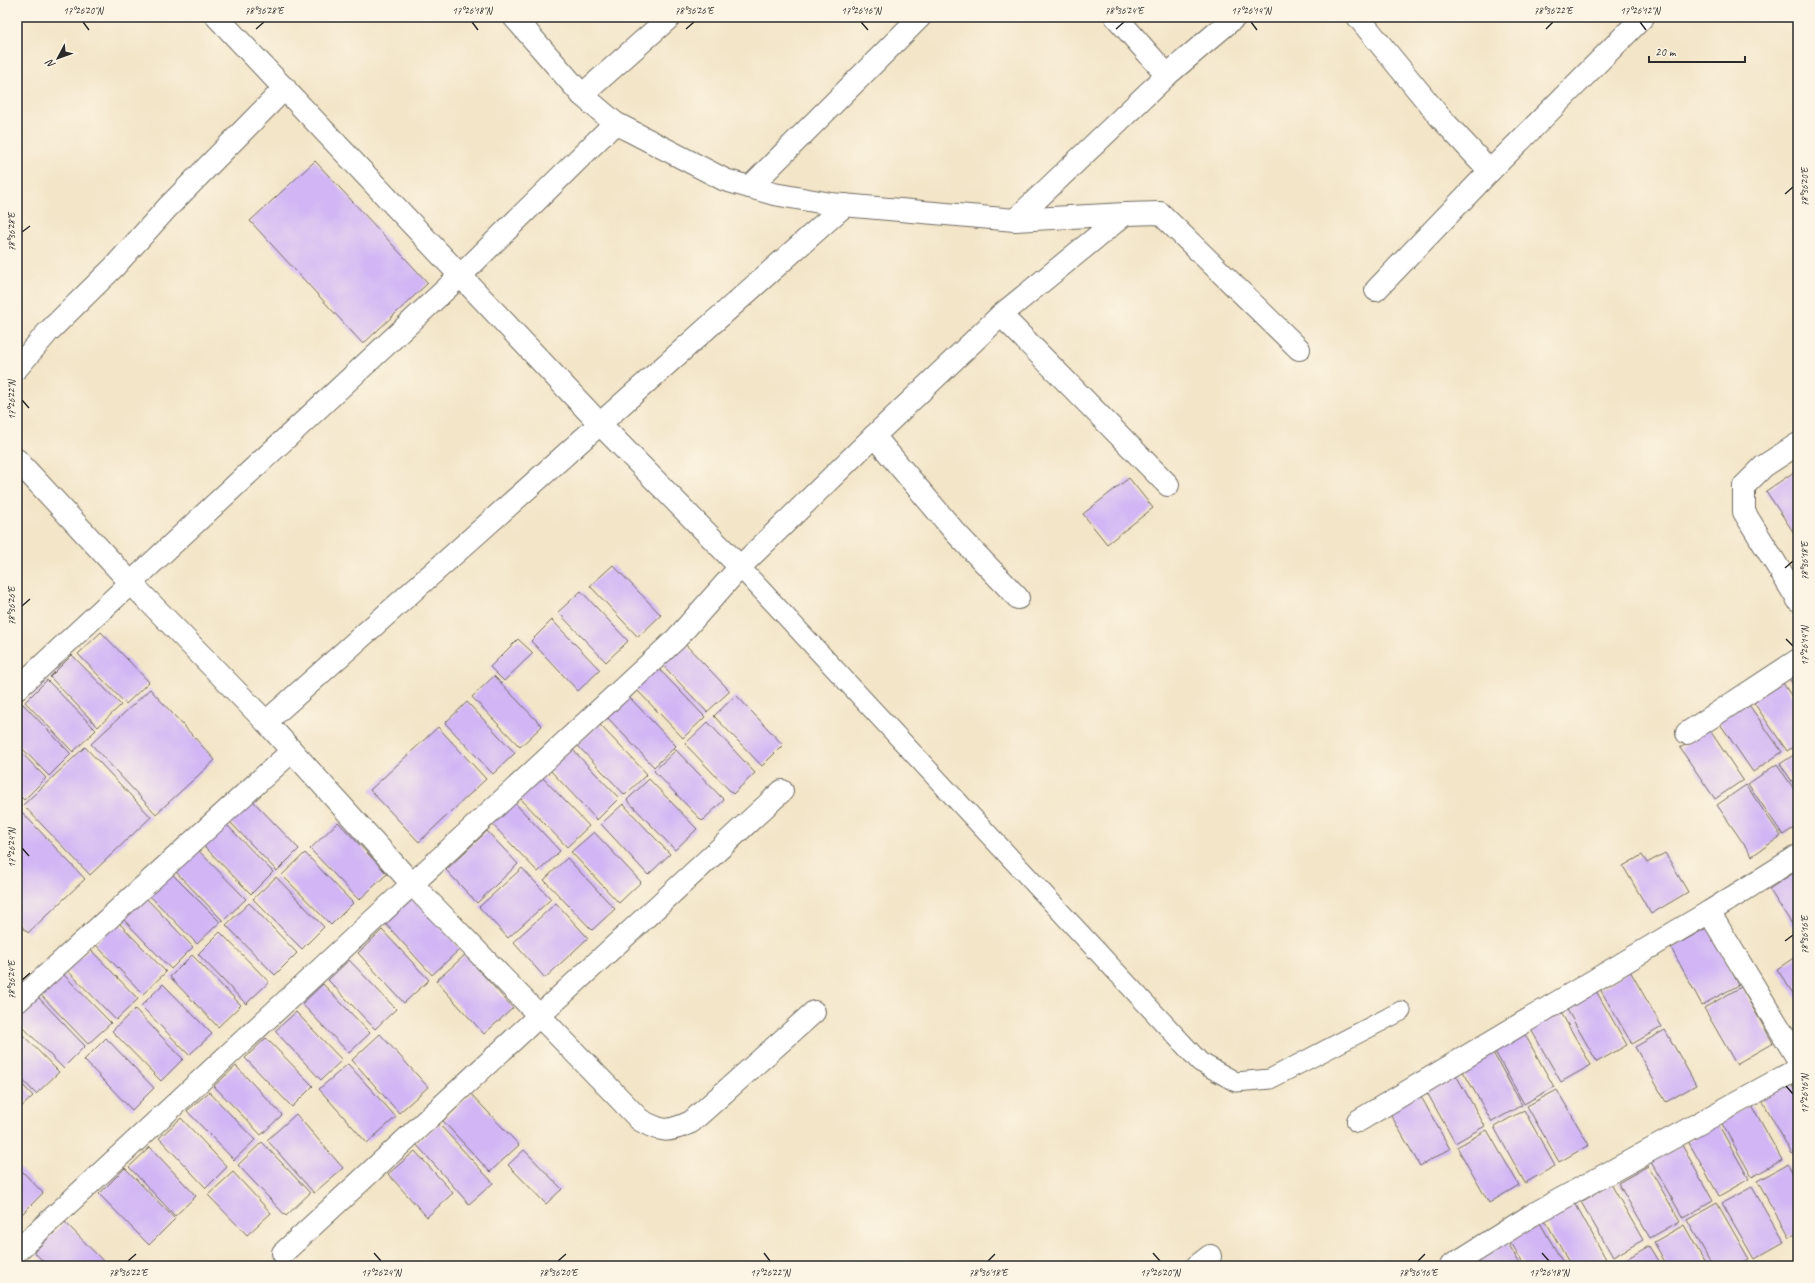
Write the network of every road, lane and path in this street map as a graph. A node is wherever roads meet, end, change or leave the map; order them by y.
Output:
1 (217, 17) edge
2 (514, 17) edge
3 (670, 17) edge
4 (920, 17) edge
5 (1116, 17) edge
6 (1235, 17) edge
7 (1358, 17) edge
8 (1643, 17) edge
9 (1167, 74) junction
10 (285, 88) junction
11 (582, 95) junction
12 (615, 123) junction
13 (1490, 172) junction
14 (750, 187) junction
15 (845, 205) junction
16 (1125, 214) junction
17 (1015, 220) junction
18 (460, 276) junction
19 (1376, 290) dead end
20 (1002, 315) junction
21 (1299, 349) dead end
22 (17, 368) edge
23 (601, 425) junction
24 (874, 436) junction
25 (1798, 444) edge
26 (17, 460) edge
27 (1168, 485) dead end
28 (740, 567) junction
29 (131, 583) junction
30 (1018, 598) dead end
31 (1798, 600) edge
32 (1798, 660) edge
33 (17, 689) edge
34 (266, 722) junction
35 (1687, 733) dead end
36 (292, 751) junction
37 (782, 791) dead end
38 (1798, 856) edge
39 (413, 885) junction
40 (1709, 912) junction
41 (17, 1002) edge
42 (1401, 1011) dead end
43 (814, 1012) dead end
44 (539, 1015) junction
45 (1798, 1059) edge
46 (1798, 1069) edge
47 (1358, 1121) dead end
48 (17, 1251) edge
49 (283, 1253) dead end
50 (1451, 1266) edge

1 - 10 street
2 - 11 street
3 - 11 street
4 - 14 street
5 - 9 street
6 - 9 street
7 - 13 street
8 - 13 street
9 - 17 street
10 - 18 street
10 - 22 street
11 - 12 street
12 - 14 street
12 - 18 street
13 - 19 street
14 - 15 street
15 - 17 street
15 - 23 street
16 - 17 street
16 - 20 street
16 - 21 street
18 - 23 street
18 - 29 street
20 - 24 street
20 - 27 street
23 - 28 street
23 - 34 street
24 - 28 street
24 - 30 street
25 - 31 street
26 - 29 street
28 - 39 street
28 - 42 lane
29 - 33 street
29 - 34 street
32 - 35 street
34 - 36 street
36 - 39 street
36 - 41 street
37 - 44 street
38 - 40 street
39 - 44 street
39 - 48 street
40 - 45 street
40 - 47 street
43 - 44 street
44 - 49 street
46 - 50 street

